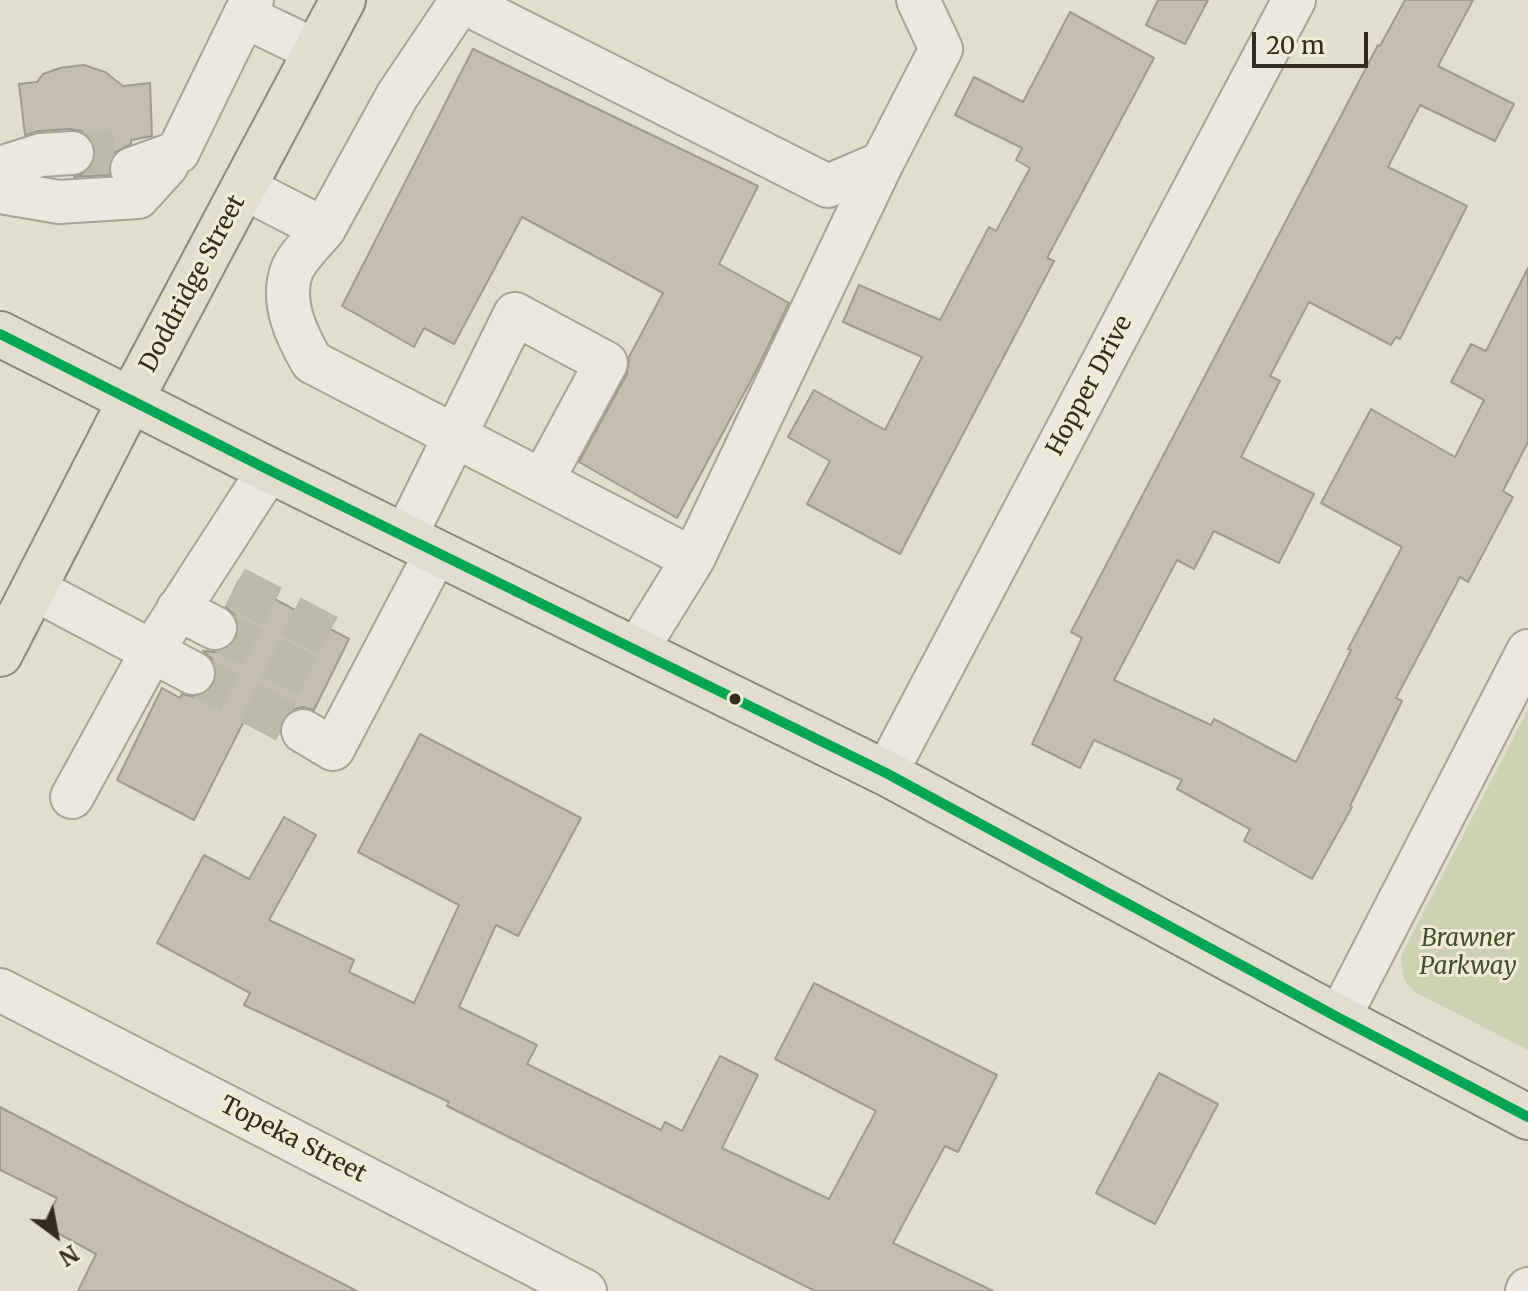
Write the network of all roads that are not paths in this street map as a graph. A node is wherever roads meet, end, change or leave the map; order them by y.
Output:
1 (343, 0) edge
2 (918, 0) edge
3 (1294, 0) edge
4 (460, 1) edge
5 (248, 8) edge
6 (316, 51) junction
7 (178, 152) junction
8 (132, 160) tunnel mouth
9 (882, 163) junction
10 (0, 168) edge
11 (0, 180) edge
12 (244, 188) junction
13 (0, 192) edge
14 (324, 229) junction
15 (0, 334) edge
16 (130, 401) junction
17 (455, 436) junction
18 (269, 470) junction
19 (542, 481) junction
20 (421, 545) junction
21 (693, 559) junction
22 (34, 589) junction
23 (178, 609) junction
24 (215, 628) tunnel mouth
25 (152, 651) junction
26 (636, 651) junction
27 (1528, 651) edge
28 (0, 654) edge
29 (193, 673) tunnel mouth
30 (303, 731) tunnel mouth
31 (886, 773) junction
32 (72, 797) dead end
33 (0, 990) edge
34 (1339, 1018) junction
35 (1528, 1117) edge
36 (585, 1291) edge

1 - 6 main road, Doddridge Street
2 - 9 street
3 - 31 street, Hopper Drive
4 - 9 street
4 - 14 street
5 - 6 street
5 - 7 street
6 - 12 main road, Doddridge Street
7 - 8 street
7 - 13 street
9 - 21 street
10 - 11 street
12 - 14 street
12 - 16 main road, Doddridge Street
14 - 17 street
15 - 16 main road
16 - 18 main road
16 - 22 main road, Doddridge Street
17 - 19 street
17 - 19 street
17 - 20 street
18 - 20 main road
18 - 23 street
19 - 21 street
20 - 26 main road
20 - 30 street
21 - 26 street
22 - 25 street
22 - 28 main road, Doddridge Street
23 - 24 street
23 - 25 street
25 - 29 street
25 - 32 street
26 - 31 main road
27 - 34 street
31 - 34 main road
33 - 36 street, Topeka Street
34 - 35 main road

